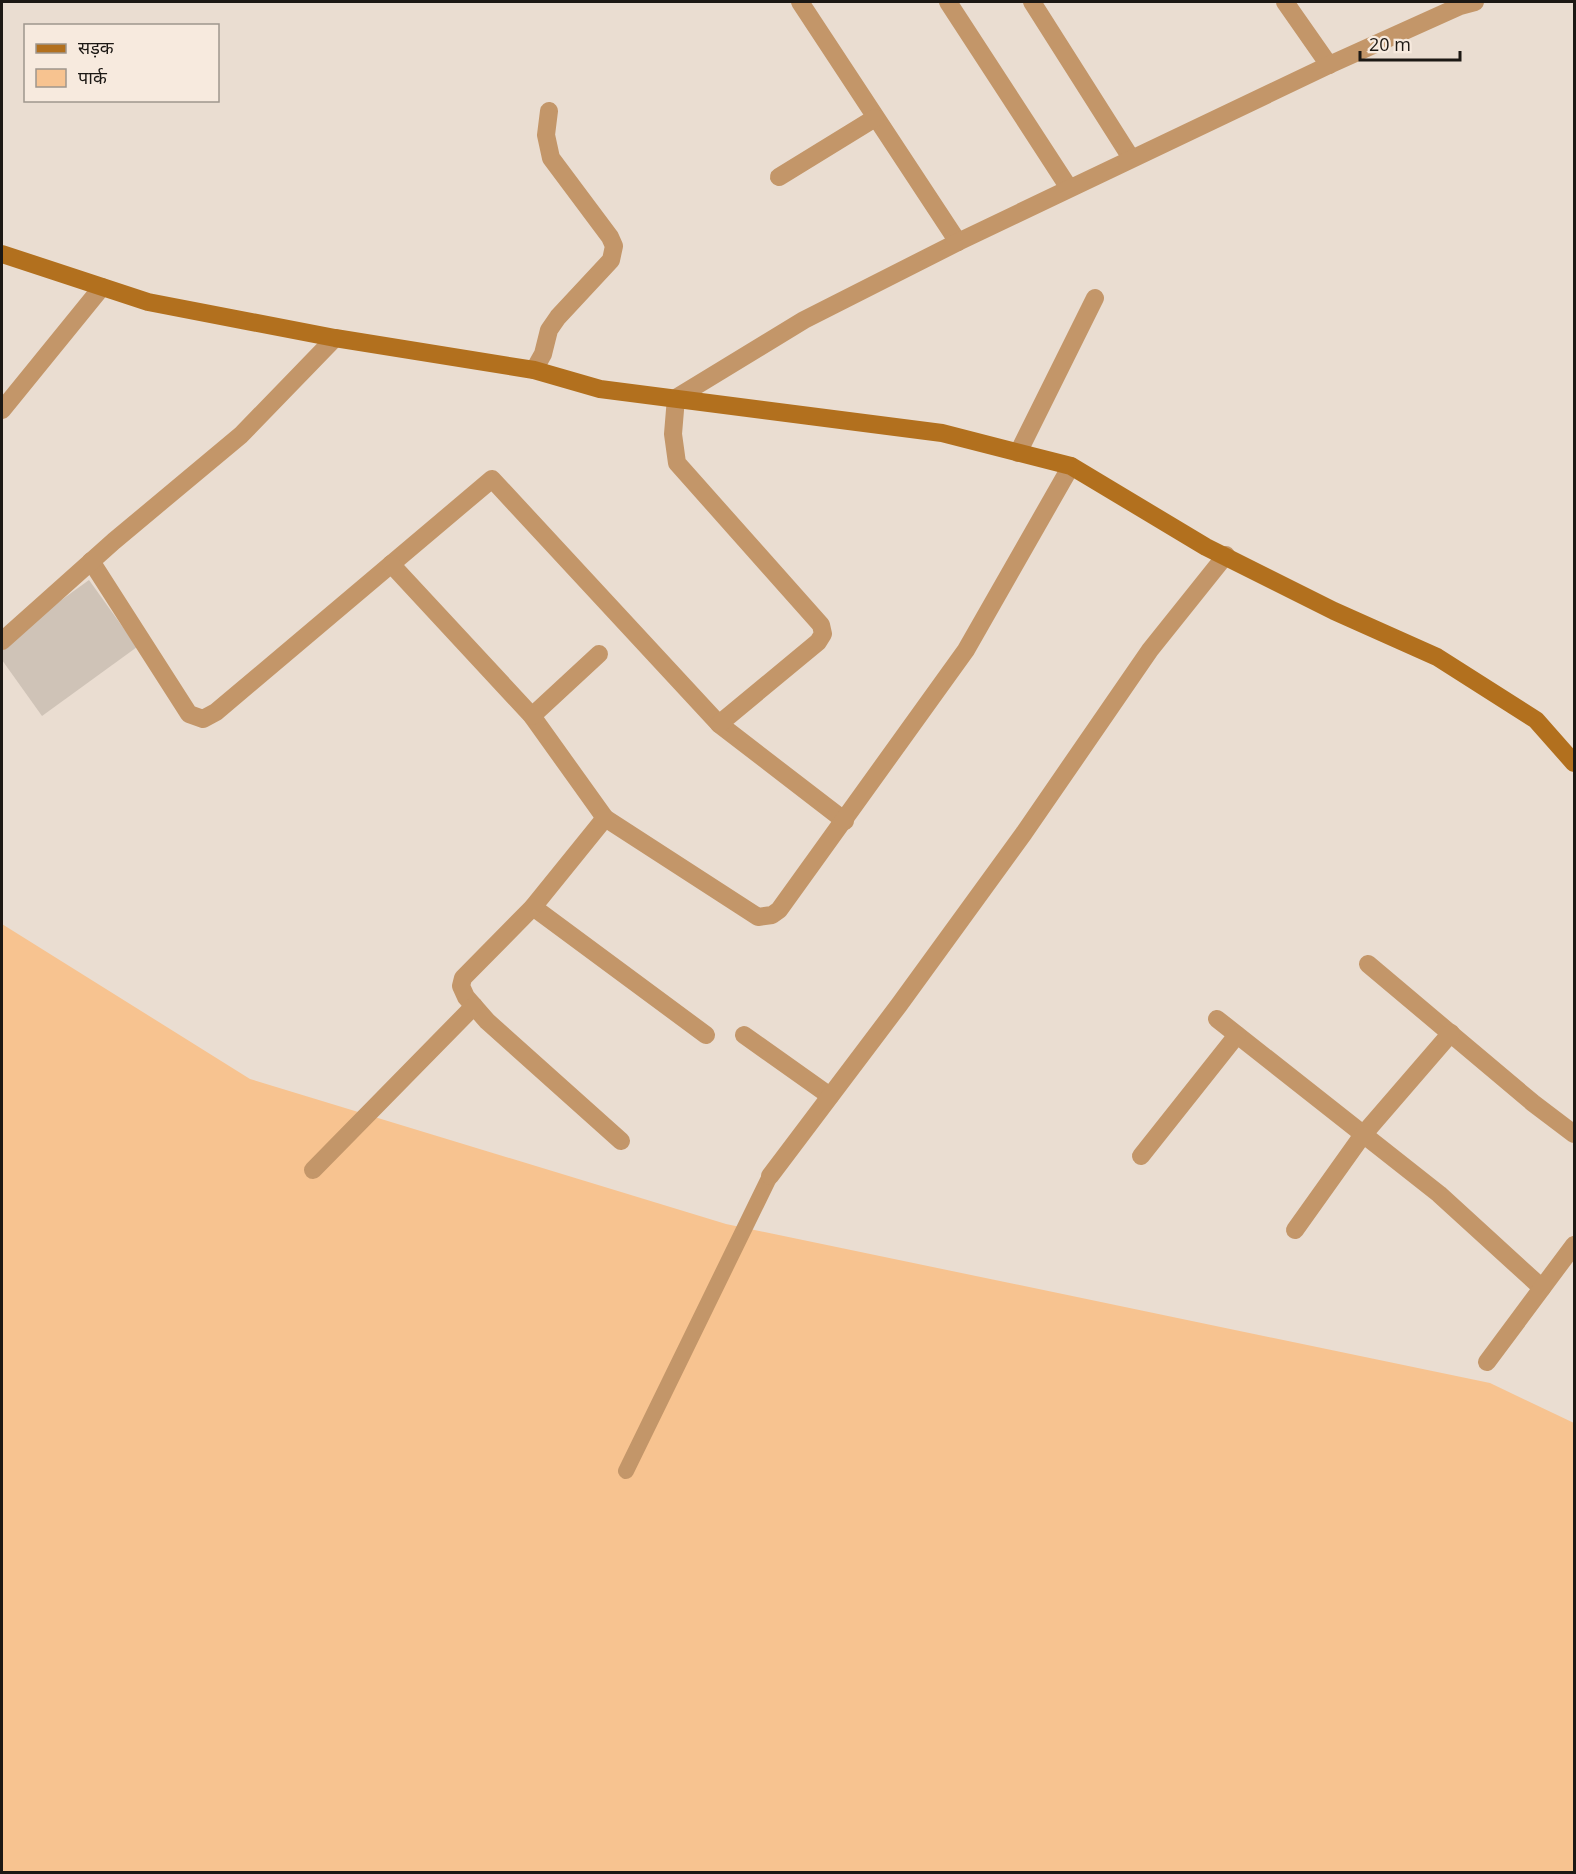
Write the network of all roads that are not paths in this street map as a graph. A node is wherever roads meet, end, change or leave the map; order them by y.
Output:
1 (800, 2) edge
2 (948, 2) edge
3 (1032, 2) edge
4 (1285, 2) edge
5 (1475, 2) edge
6 (1329, 65) junction
7 (549, 111) dead end
8 (875, 118) junction
9 (1131, 158) junction
10 (779, 177) dead end
11 (1069, 188) junction
12 (958, 242) junction
13 (2, 254) edge
14 (102, 287) junction
15 (1095, 298) dead end
16 (336, 338) junction
17 (534, 370) junction
18 (676, 398) junction
19 (2, 410) edge
20 (1018, 453) junction
21 (1071, 466) junction
22 (1226, 555) junction
23 (91, 561) junction
24 (391, 564) junction
25 (2, 641) edge
26 (599, 654) dead end
27 (532, 716) junction
28 (719, 724) junction
29 (1575, 763) edge
30 (605, 818) junction
31 (845, 821) junction
32 (533, 907) junction
33 (1368, 964) dead end
34 (474, 1006) junction
35 (1217, 1018) dead end
36 (1451, 1033) junction
37 (706, 1035) dead end
38 (744, 1035) dead end
39 (1237, 1035) junction
40 (830, 1096) junction
41 (1575, 1134) edge
42 (1362, 1136) junction
43 (621, 1141) dead end
44 (1141, 1156) dead end
45 (313, 1170) dead end
46 (770, 1176) joint
47 (1295, 1230) dead end
48 (1575, 1245) edge
49 (1542, 1288) junction
50 (1487, 1362) dead end
51 (626, 1471) dead end

1 - 8 street
2 - 11 street
3 - 9 street
4 - 6 street
5 - 6 street
6 - 9 street
7 - 17 street
8 - 10 street
8 - 12 street
9 - 11 street
11 - 12 street
12 - 18 street
13 - 14 street
14 - 16 street
14 - 19 street
15 - 20 street
16 - 17 street
16 - 23 street
17 - 18 street
18 - 20 street
18 - 28 street
20 - 21 street
21 - 22 street
21 - 31 street
22 - 29 street
22 - 40 street
23 - 24 street
23 - 25 street
24 - 27 street
24 - 28 street
26 - 27 street
27 - 30 street
28 - 31 street
30 - 31 street
30 - 32 street
32 - 34 street
32 - 37 street
33 - 36 street
34 - 43 street
34 - 45 street
35 - 39 street
36 - 41 street
36 - 42 street
38 - 40 street
39 - 42 street
39 - 44 street
40 - 46 street
42 - 47 street
42 - 49 street
46 - 51 lane
48 - 49 street
49 - 50 street

